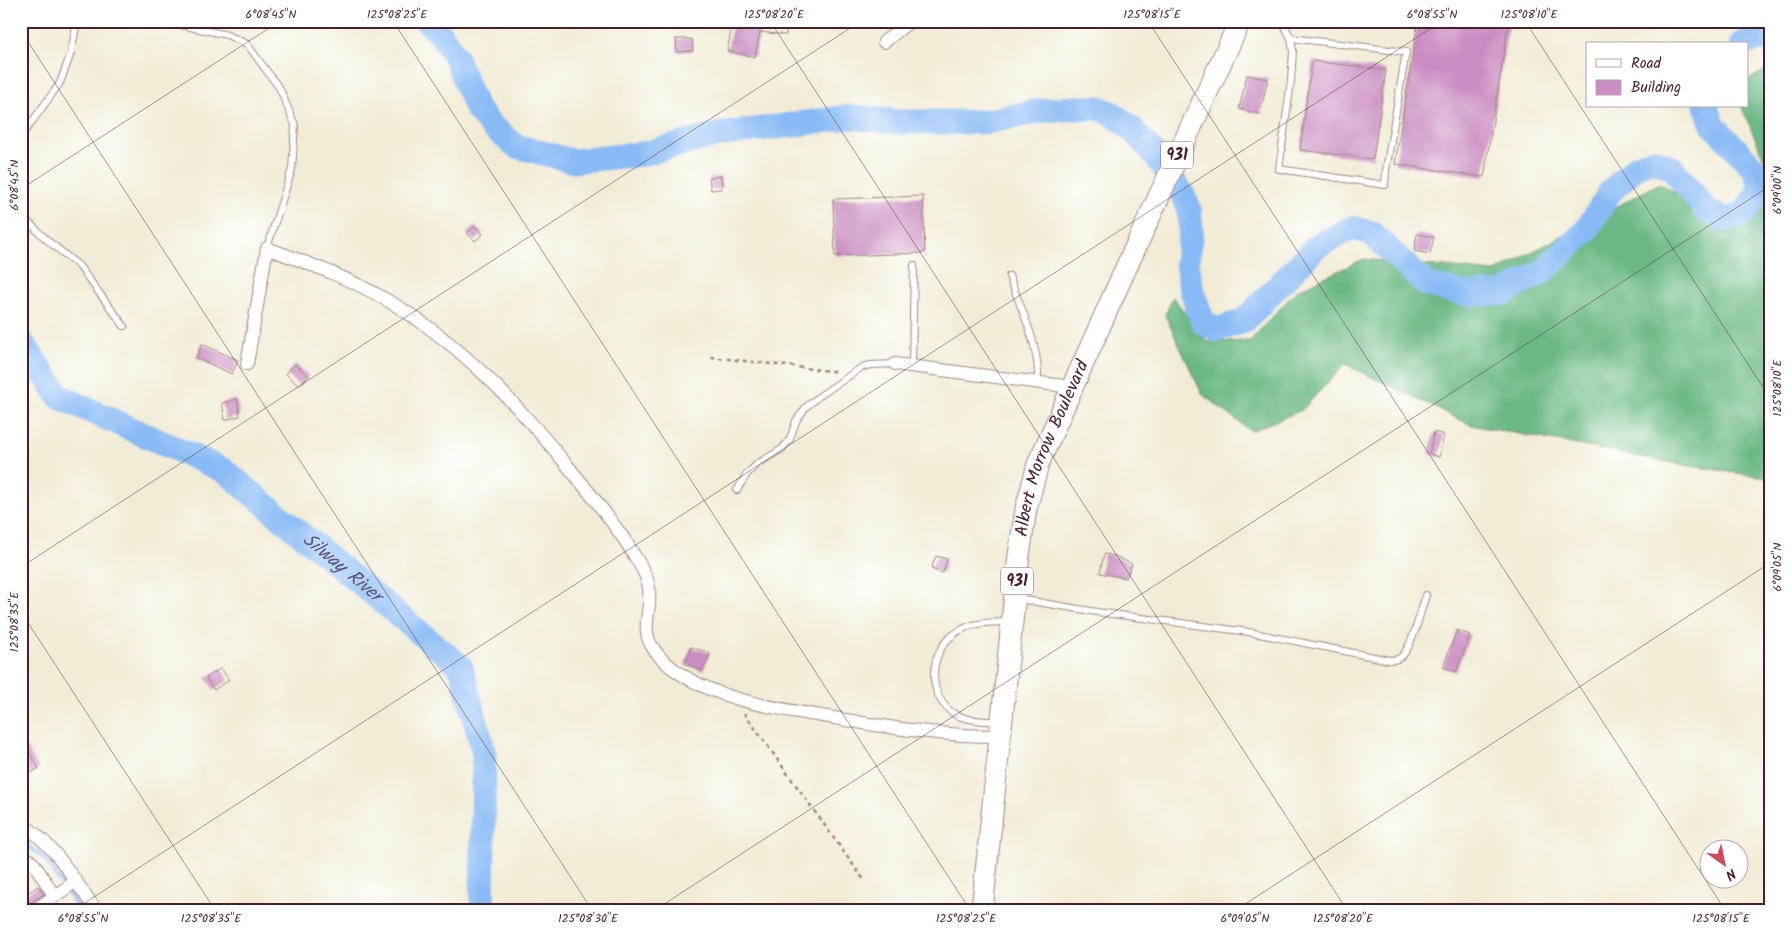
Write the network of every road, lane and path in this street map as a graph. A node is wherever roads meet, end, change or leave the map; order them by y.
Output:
1 (78, 21) edge
2 (164, 21) edge
3 (910, 21) edge
4 (1240, 21) edge
5 (1280, 21) edge
6 (1291, 38) junction
7 (884, 42) dead end
8 (21, 137) edge
9 (21, 215) edge
10 (267, 248) junction
11 (914, 266) dead end
12 (1009, 276) dead end
13 (124, 326) dead end
14 (711, 357) dead end
15 (247, 364) dead end
16 (896, 364) joint
17 (912, 366) junction
18 (852, 373) junction
19 (1038, 383) junction
20 (1072, 388) junction
21 (737, 490) dead end
22 (1426, 595) dead end
23 (1015, 598) junction
24 (1012, 622) junction
25 (733, 698) junction
26 (1001, 729) junction
27 (21, 823) edge
28 (21, 854) edge
29 (864, 880) dead end
30 (74, 882) junction
31 (56, 894) junction
32 (34, 910) edge
33 (96, 910) edge
34 (982, 910) edge

1 - 8 lane
2 - 10 lane
3 - 7 street
4 - 20 highway, Albert Morrow Boulevard / 931
5 - 6 lane
6 - 6 lane
9 - 13 lane
10 - 15 street
10 - 25 street
11 - 17 lane
12 - 19 lane
14 - 18 path
16 - 17 street
16 - 18 lane
17 - 19 street
18 - 21 lane
19 - 20 street
20 - 23 highway, Albert Morrow Boulevard / 931
22 - 23 lane
23 - 24 highway, Albert Morrow Boulevard / 931
24 - 26 highway, Albert Morrow Boulevard / 931
24 - 26 lane
25 - 26 street
25 - 29 path
26 - 34 highway, Albert Morrow Boulevard / 931
27 - 30 street
28 - 31 street
30 - 31 street
30 - 33 street
31 - 32 street

